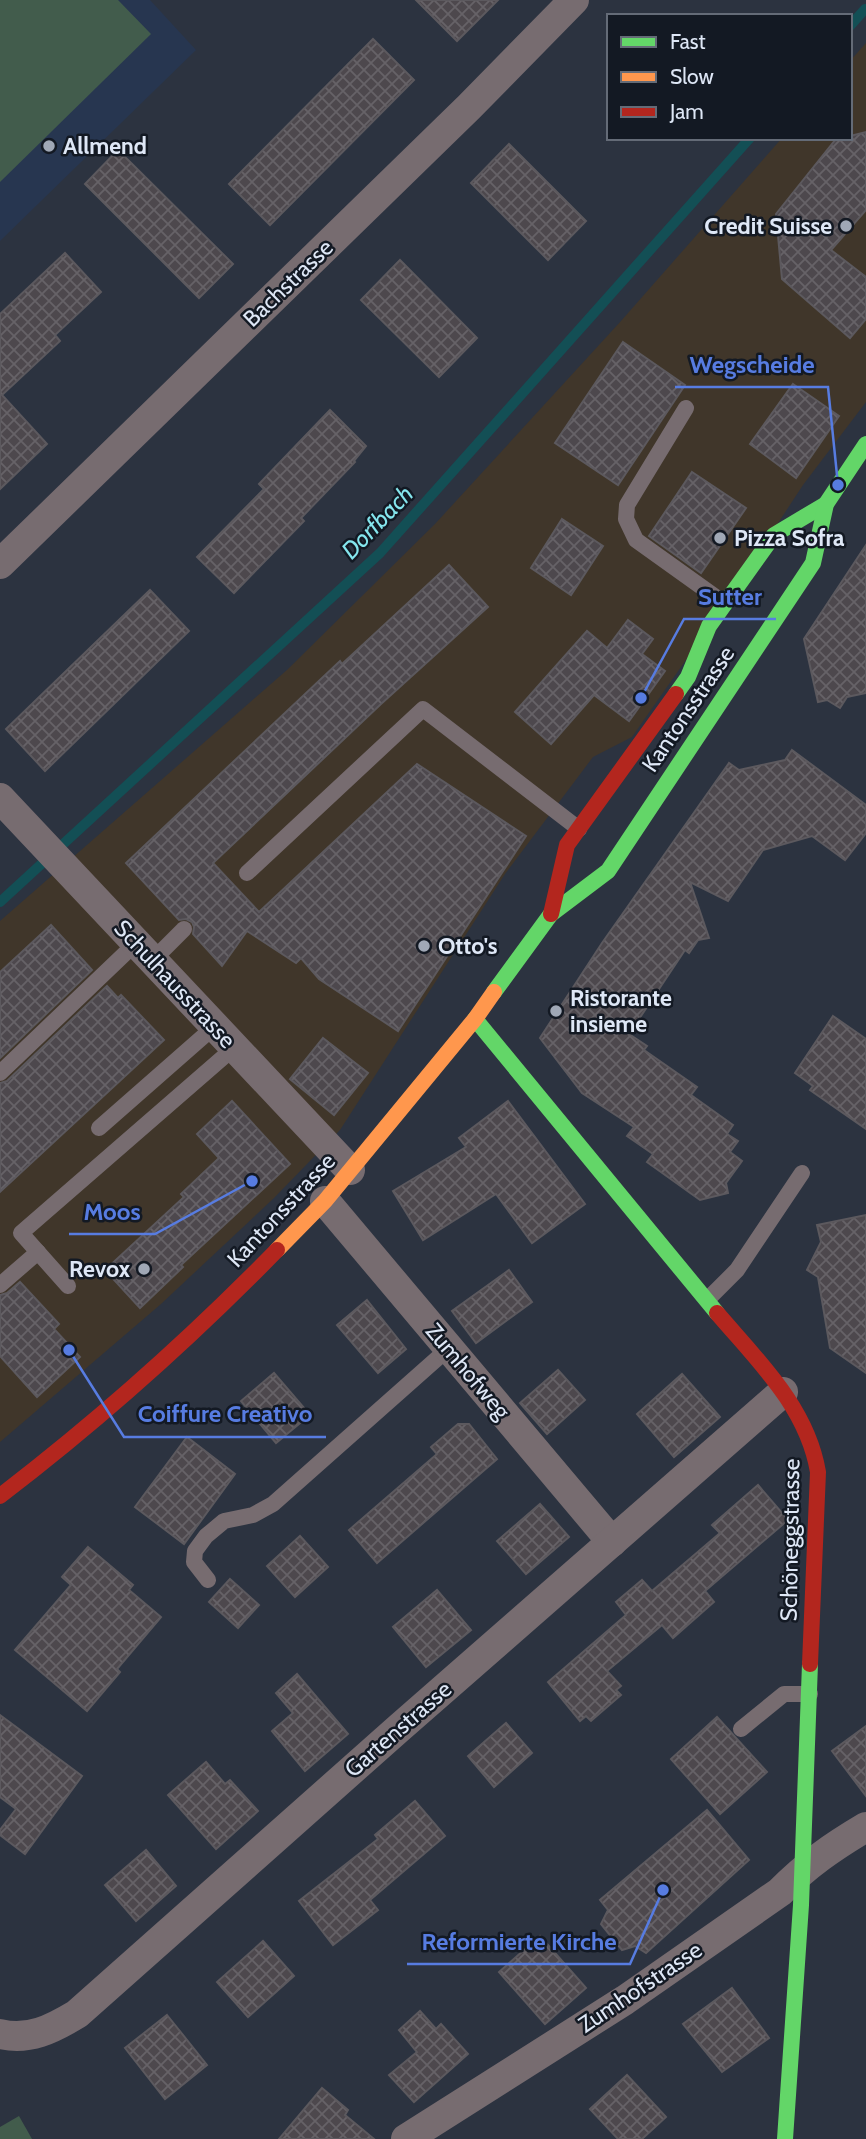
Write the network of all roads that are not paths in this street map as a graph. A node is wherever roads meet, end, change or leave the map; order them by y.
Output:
1 (574, 0) edge
2 (686, 408) dead end
3 (866, 444) edge
4 (826, 504) junction
5 (0, 564) edge
6 (725, 604) junction
7 (0, 798) edge
8 (579, 829) junction
9 (247, 873) dead end
10 (551, 914) junction
11 (184, 929) dead end
12 (144, 952) junction
13 (475, 1019) junction
14 (224, 1037) junction
15 (0, 1073) edge
16 (99, 1128) dead end
17 (350, 1171) junction
18 (802, 1173) dead end
19 (325, 1201) junction
20 (38, 1252) junction
21 (0, 1285) edge
22 (68, 1286) dead end
23 (708, 1299) junction
24 (449, 1348) junction
25 (783, 1392) junction
26 (0, 1496) edge
27 (612, 1542) junction
28 (208, 1580) dead end
29 (810, 1694) junction
30 (741, 1729) dead end
31 (866, 1827) edge
32 (801, 1870) junction
33 (0, 2034) edge
34 (406, 2139) edge
35 (785, 2139) edge

1 - 5 street, Bachstrasse
2 - 6 lane
3 - 4 main road, Kantonsstrasse
4 - 6 main road, Kantonsstrasse
4 - 10 main road, Kantonsstrasse
6 - 8 main road, Kantonsstrasse
7 - 12 street, Schulhausstrasse
8 - 9 lane
8 - 10 main road, Kantonsstrasse
10 - 13 main road, Kantonsstrasse
11 - 12 lane
12 - 14 street, Schulhausstrasse
12 - 15 lane
13 - 17 main road, Kantonsstrasse
13 - 23 main road, Schöneggstrasse
14 - 16 lane
14 - 17 street, Schulhausstrasse
14 - 20 lane
17 - 19 main road, Kantonsstrasse
18 - 23 lane
19 - 24 street, Zumhofweg
19 - 26 main road, Kantonsstrasse
20 - 21 lane
20 - 22 lane
23 - 25 main road, Schöneggstrasse
24 - 27 street, Zumhofweg
24 - 28 lane
25 - 27 street, Gartenstrasse
25 - 29 main road, Schöneggstrasse
27 - 33 street, Gartenstrasse
29 - 30 lane
29 - 32 main road, Schöneggstrasse
31 - 32 street, Zumhofstrasse
32 - 34 street, Zumhofstrasse
32 - 35 main road, Schöneggstrasse

